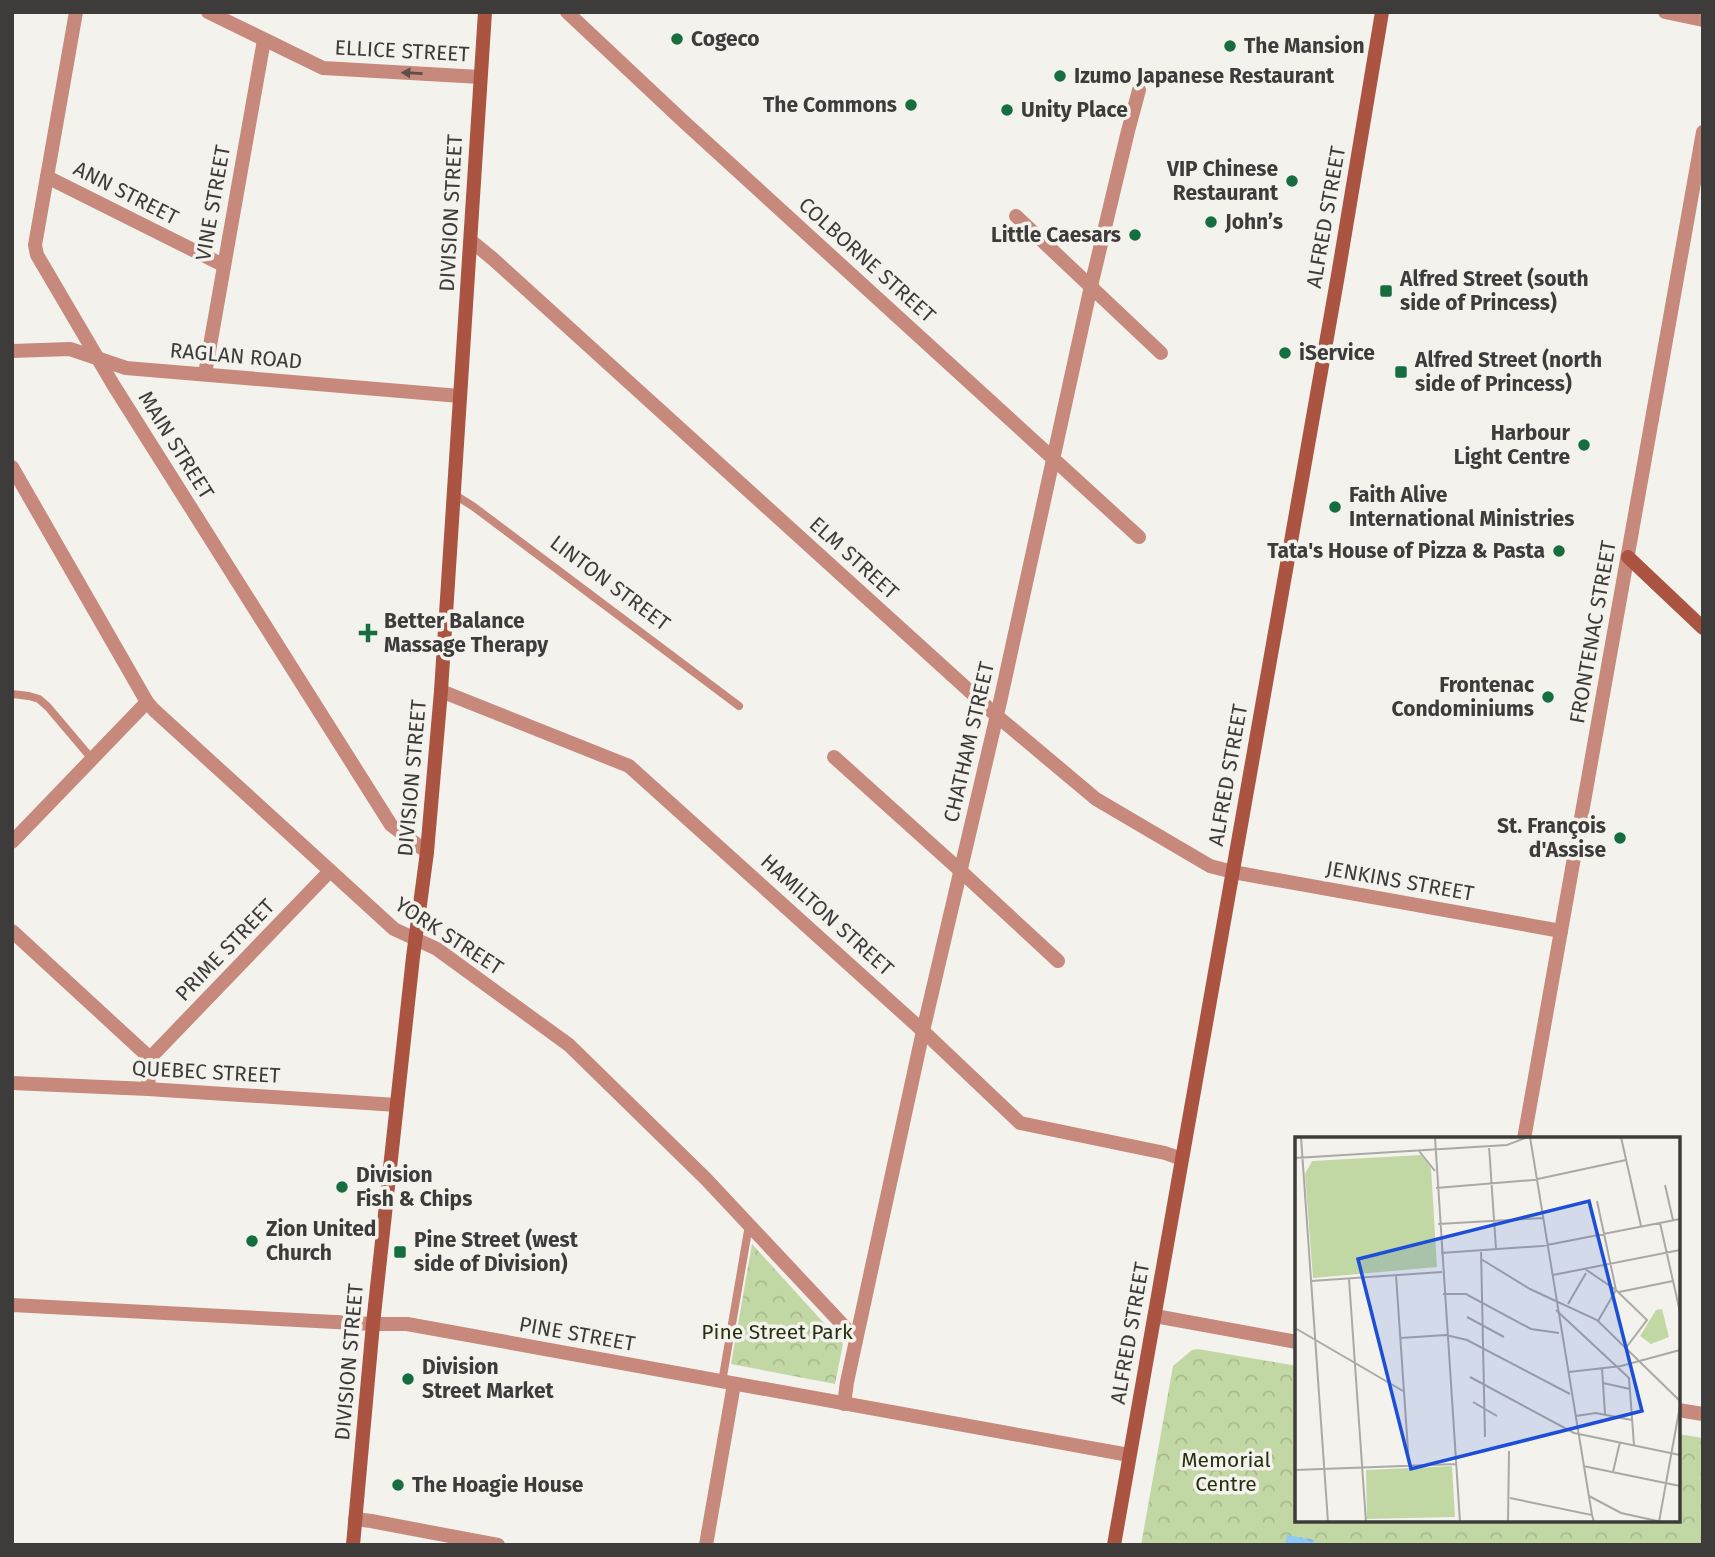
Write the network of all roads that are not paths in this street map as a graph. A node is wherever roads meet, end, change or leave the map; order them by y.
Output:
1 (76, 12) edge
2 (208, 12) edge
3 (485, 12) edge
4 (567, 12) edge
5 (1382, 12) edge
6 (1665, 12) edge
7 (1703, 20) edge
8 (264, 40) junction
9 (480, 77) junction
10 (1139, 90) dead end
11 (1703, 132) edge
12 (47, 177) junction
13 (1016, 216) dead end
14 (471, 241) junction
15 (223, 265) junction
16 (1091, 286) junction
17 (12, 351) edge
18 (1161, 353) dead end
19 (99, 359) junction
20 (205, 374) junction
21 (460, 396) junction
22 (1054, 459) junction
23 (12, 467) edge
24 (455, 495) junction
25 (1139, 537) dead end
26 (1628, 557) junction
27 (1703, 628) edge
28 (442, 691) junction
29 (12, 694) edge
30 (147, 702) junction
31 (738, 706) dead end
32 (997, 716) junction
33 (834, 757) dead end
34 (92, 759) junction
35 (12, 842) edge
36 (427, 852) junction
37 (960, 871) junction
38 (330, 872) junction
39 (1233, 872) junction
40 (12, 931) edge
41 (1561, 931) junction
42 (416, 939) junction
43 (1058, 961) dead end
44 (923, 1031) junction
45 (150, 1058) junction
46 (12, 1083) edge
47 (148, 1089) junction
48 (397, 1105) junction
49 (1524, 1137) edge
50 (1182, 1159) junction
51 (749, 1224) junction
52 (12, 1306) edge
53 (1155, 1316) junction
54 (373, 1324) junction
55 (856, 1339) junction
56 (1295, 1342) edge
57 (728, 1383) junction
58 (844, 1404) junction
59 (1680, 1409) edge
60 (1703, 1414) edge
61 (1129, 1455) junction
62 (355, 1519) junction
63 (353, 1545) edge
64 (498, 1545) edge
65 (705, 1545) edge
66 (1114, 1545) edge

1 - 12 street, MAIN STREET
2 - 8 street, ELLICE STREET
3 - 9 main road, DIVISION STREET
4 - 22 street, COLBORNE STREET
5 - 39 main road, ALFRED STREET
6 - 7 street
9 -> 8 street, ELLICE STREET
8 - 15 street, VINE STREET
9 - 14 main road, DIVISION STREET
10 - 16 street, CHATHAM STREET
11 - 26 street, FRONTENAC STREET
12 - 15 street, ANN STREET
12 - 19 street, MAIN STREET
13 - 16 street
14 - 21 main road, DIVISION STREET
14 - 32 street, ELM STREET
15 - 20 street, VINE STREET
16 - 18 street
16 - 22 street, CHATHAM STREET
17 - 19 street, RAGLAN ROAD
19 - 20 street, RAGLAN ROAD
19 - 36 street, MAIN STREET
20 - 21 street, RAGLAN ROAD
21 - 24 main road, DIVISION STREET
22 - 25 street, COLBORNE STREET
22 - 32 street, CHATHAM STREET
23 - 30 street, YORK STREET
24 - 28 main road, DIVISION STREET
24 - 31 lane, LINTON STREET
26 - 27 main road
26 - 41 street, FRONTENAC STREET
28 - 36 main road, DIVISION STREET
28 - 44 street, HAMILTON STREET
29 - 34 lane
30 - 34 street
30 - 38 street, YORK STREET
32 - 37 street, CHATHAM STREET
32 - 39 street, ELM STREET
33 - 37 street
34 - 35 street
36 - 42 main road, DIVISION STREET
37 - 43 street
37 - 44 street, CHATHAM STREET
38 - 42 street, YORK STREET
38 - 45 street, PRIME STREET
39 - 41 street, JENKINS STREET
39 - 50 main road, ALFRED STREET
40 - 45 street
41 - 49 street, FRONTENAC STREET
42 - 48 main road, DIVISION STREET
42 - 51 street, YORK STREET
44 - 50 street, HAMILTON STREET
44 - 55 street, CHATHAM STREET
45 - 47 street
46 - 47 street, QUEBEC STREET
47 - 48 street, QUEBEC STREET
48 - 54 main road, DIVISION STREET
50 - 53 main road, ALFRED STREET
51 - 55 street, YORK STREET
51 - 57 lane
52 - 54 street, PINE STREET
53 - 56 street
53 - 61 main road, ALFRED STREET
54 - 57 street, PINE STREET
54 - 62 main road, DIVISION STREET
55 - 58 street, CHATHAM STREET
57 - 58 street, PINE STREET
57 - 65 street
58 - 61 street, PINE STREET
59 - 60 street
61 - 66 main road, ALFRED STREET
62 - 63 main road, DIVISION STREET
62 - 64 street

